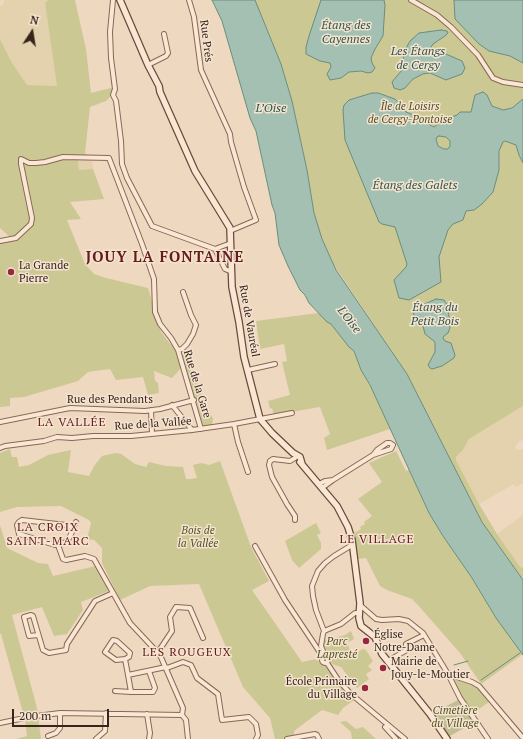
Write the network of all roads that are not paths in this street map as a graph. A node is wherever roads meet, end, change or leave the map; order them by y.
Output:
1 (113, 0) edge
2 (120, 0) edge
3 (189, 0) edge
4 (411, 0) edge
5 (164, 34) dead end
6 (148, 65) junction
7 (523, 85) edge
8 (112, 164) junction
9 (122, 164) junction
10 (230, 231) junction
11 (0, 241) edge
12 (231, 243) junction
13 (215, 249) junction
14 (232, 272) junction
15 (183, 292) dead end
16 (178, 350) junction
17 (275, 364) dead end
18 (248, 370) junction
19 (194, 400) junction
20 (172, 405) junction
21 (151, 410) junction
22 (292, 413) dead end
23 (260, 419) junction
24 (0, 422) edge
25 (234, 424) junction
26 (201, 429) junction
27 (192, 430) junction
28 (152, 434) junction
29 (0, 448) edge
30 (373, 455) dead end
31 (294, 456) junction
32 (248, 472) dead end
33 (320, 486) junction
34 (295, 520) dead end
35 (76, 522) dead end
36 (72, 529) junction
37 (58, 545) junction
38 (352, 545) junction
39 (255, 546) dead end
40 (113, 593) junction
41 (360, 605) junction
42 (359, 613) junction
43 (324, 631) junction
44 (38, 635) junction
45 (424, 636) junction
46 (203, 638) dead end
47 (158, 652) junction
48 (324, 657) junction
49 (125, 659) junction
50 (388, 661) junction
51 (166, 667) junction
52 (149, 671) junction
53 (448, 674) junction
54 (128, 675) junction
55 (115, 691) dead end
56 (131, 692) junction
57 (60, 713) junction
58 (106, 713) junction
59 (147, 714) junction
60 (182, 715) junction
61 (0, 723) edge
62 (385, 727) dead end
63 (48, 736) dead end
64 (523, 738) edge
65 (96, 739) edge
66 (149, 739) edge
67 (188, 739) edge
68 (256, 739) edge
69 (287, 739) edge
70 (319, 739) edge
71 (396, 739) edge
72 (405, 739) edge
73 (446, 739) edge
74 (488, 739) edge

1 - 9 street
2 - 6 street, Rue de Vauréal
3 - 10 street, Rue Prés
4 - 7 street
5 - 6 street
6 - 10 street, Rue de Vauréal
8 - 9 street
8 - 11 street, Rue de la Gare
8 - 16 street, Rue de la Gare
9 - 13 street
10 - 12 street, Rue de Vauréal
12 - 13 street
12 - 14 street, Rue de Vauréal
13 - 14 street
14 - 18 street, Rue de Vauréal
15 - 16 street
16 - 19 street, Rue de la Gare
17 - 18 street
18 - 23 street, Rue de Vauréal
19 - 20 street, Rue des Pendants
19 - 26 street, Rue de la Gare
20 - 21 street, Rue des Pendants
20 - 27 street
21 - 24 street, Rue des Pendants
21 - 28 street
22 - 23 street, Rue de la Vallée
23 - 25 street, Rue de la Vallée
23 - 31 street
25 - 26 street, Rue de la Vallée
25 - 32 street
26 - 27 street, Rue de la Vallée
27 - 28 street, Rue de la Vallée
28 - 29 street, Rue de la Vallée
30 - 33 street
31 - 33 street
31 - 34 street
33 - 38 street
35 - 36 street
36 - 37 street
36 - 37 street
37 - 40 street
38 - 41 street
38 - 43 street
39 - 48 street
40 - 44 street
40 - 47 street
41 - 42 street
41 - 45 street
42 - 43 street
42 - 50 street
43 - 48 street
44 - 44 street
45 - 50 street
45 - 53 street
46 - 47 street
47 - 51 street
48 - 72 street
49 - 49 street
49 - 54 street
50 - 73 street
51 - 52 street
51 - 60 street
51 - 68 street
52 - 54 street
52 - 56 street
53 - 64 street
53 - 74 street
54 - 56 street
55 - 56 street
57 - 58 street
57 - 61 street
57 - 63 street
58 - 59 street
58 - 65 street
59 - 60 street
59 - 66 street
60 - 67 street
62 - 71 street
69 - 70 street

